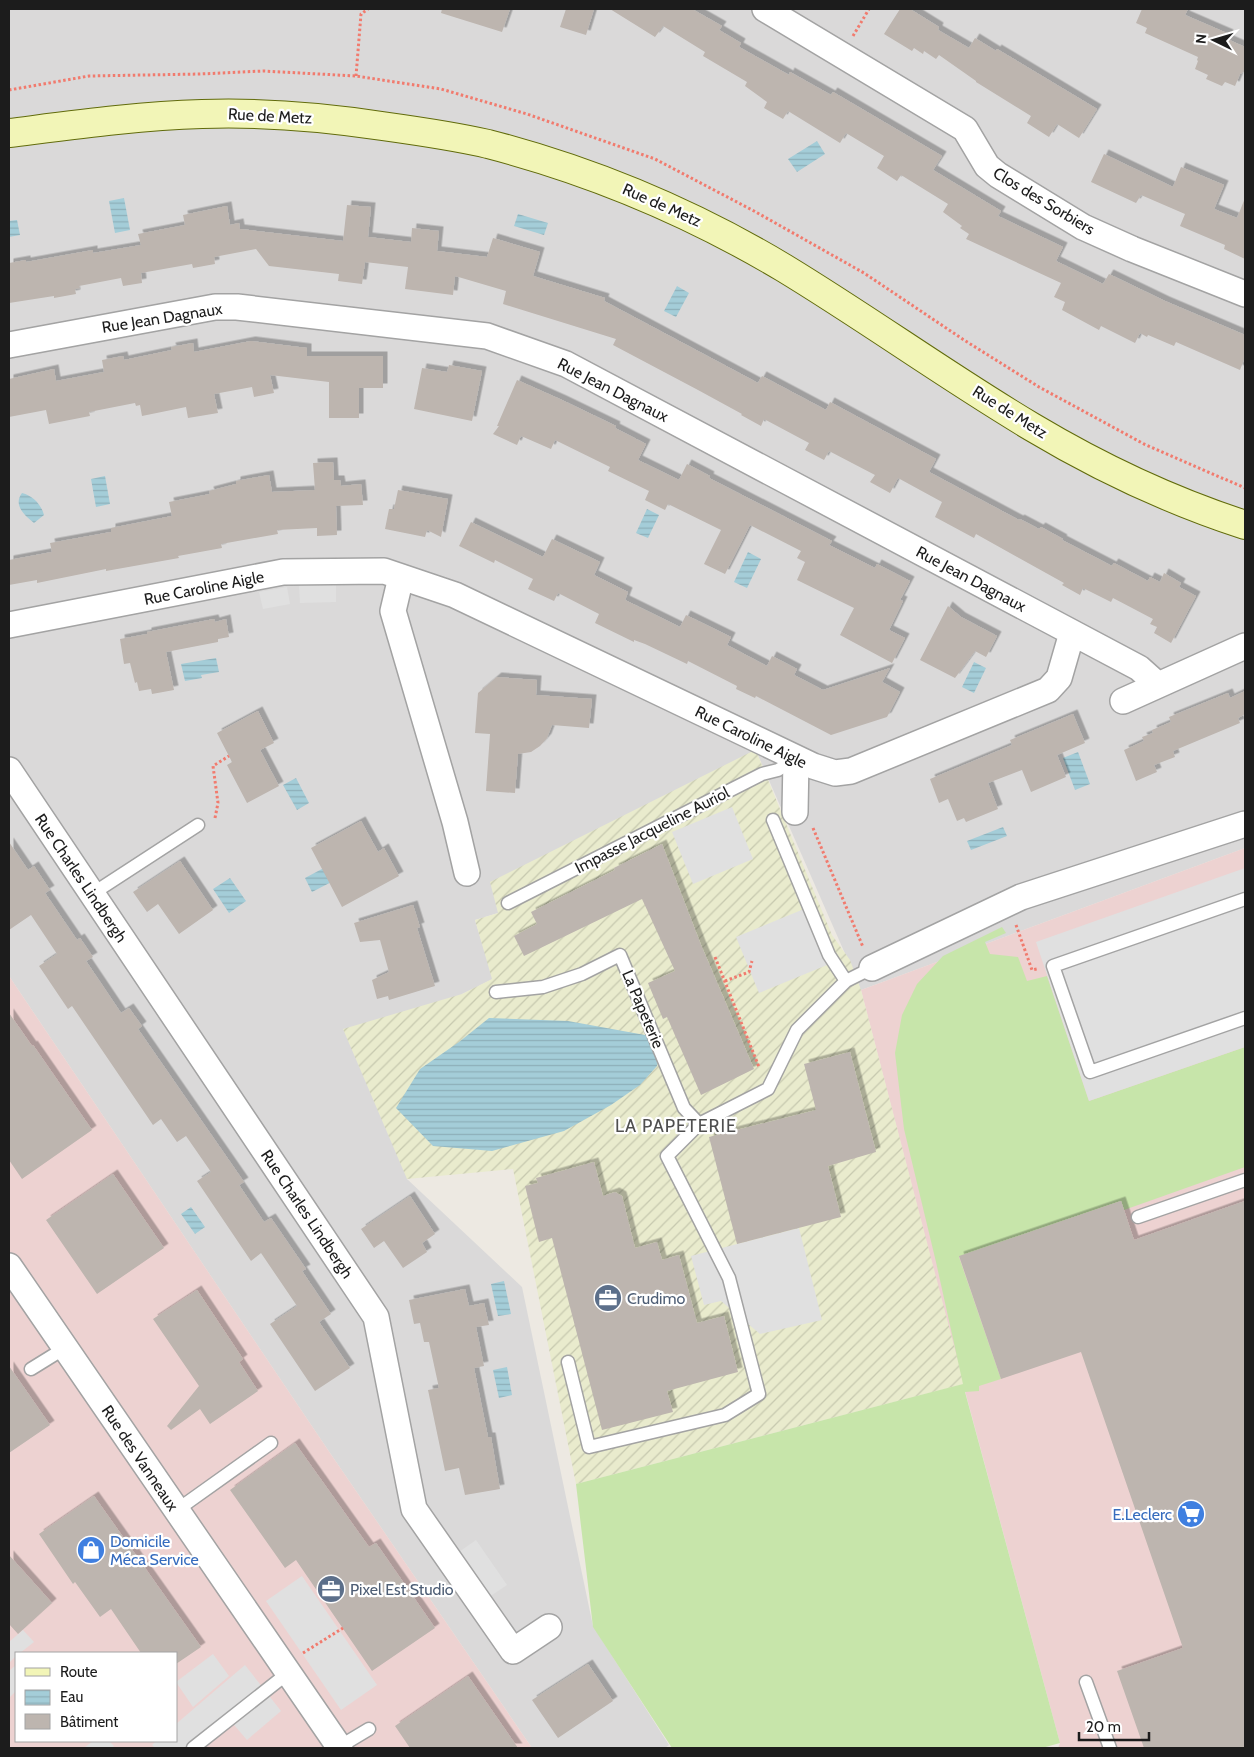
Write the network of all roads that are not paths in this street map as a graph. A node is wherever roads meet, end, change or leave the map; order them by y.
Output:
1 (765, 9) edge
2 (9, 133) edge
3 (1245, 294) edge
4 (9, 345) edge
5 (1245, 524) edge
6 (401, 577) junction
7 (9, 625) edge
8 (1072, 633) junction
9 (1245, 646) edge
10 (1158, 685) junction
11 (1123, 700) dead end
12 (796, 758) junction
13 (9, 770) edge
14 (784, 816) joint
15 (1245, 824) edge
16 (198, 825) dead end
17 (467, 873) dead end
18 (92, 894) junction
19 (1245, 899) edge
20 (508, 903) dead end
21 (872, 968) joint
22 (846, 981) junction
23 (496, 992) dead end
24 (1245, 1018) edge
25 (699, 1124) junction
26 (1245, 1180) edge
27 (1138, 1217) dead end
28 (9, 1266) edge
29 (65, 1348) junction
30 (568, 1362) dead end
31 (31, 1369) dead end
32 (272, 1443) dead end
33 (177, 1510) junction
34 (549, 1627) dead end
35 (286, 1669) junction
36 (1086, 1682) dead end
37 (369, 1730) dead end
38 (193, 1748) edge
39 (340, 1748) edge
40 (1110, 1748) edge

1 - 3 street, Clos des Sorbiers
2 - 5 main road, Rue de Metz
4 - 8 street, Rue Jean Dagnaux
6 - 7 street, Rue Caroline Aigle
6 - 12 street, Rue Caroline Aigle
6 - 17 street
8 - 10 street, Rue Jean Dagnaux
8 - 12 street, Rue Caroline Aigle
9 - 10 street
10 - 11 street
12 - 14 street
12 - 20 lane, Impasse Jacqueline Auriol
13 - 18 street, Rue Charles Lindbergh
14 - 22 lane
15 - 21 street
16 - 18 lane
18 - 34 street, Rue Charles Lindbergh
19 - 24 lane
21 - 22 lane
22 - 25 lane
23 - 25 lane, La Papeterie
25 - 30 lane
26 - 27 lane
28 - 29 street, Rue des Vanneaux
29 - 31 lane
29 - 33 street, Rue des Vanneaux
32 - 33 lane
33 - 35 street, Rue des Vanneaux
35 - 38 lane
35 - 39 street, Rue des Vanneaux
36 - 40 lane
37 - 39 lane

